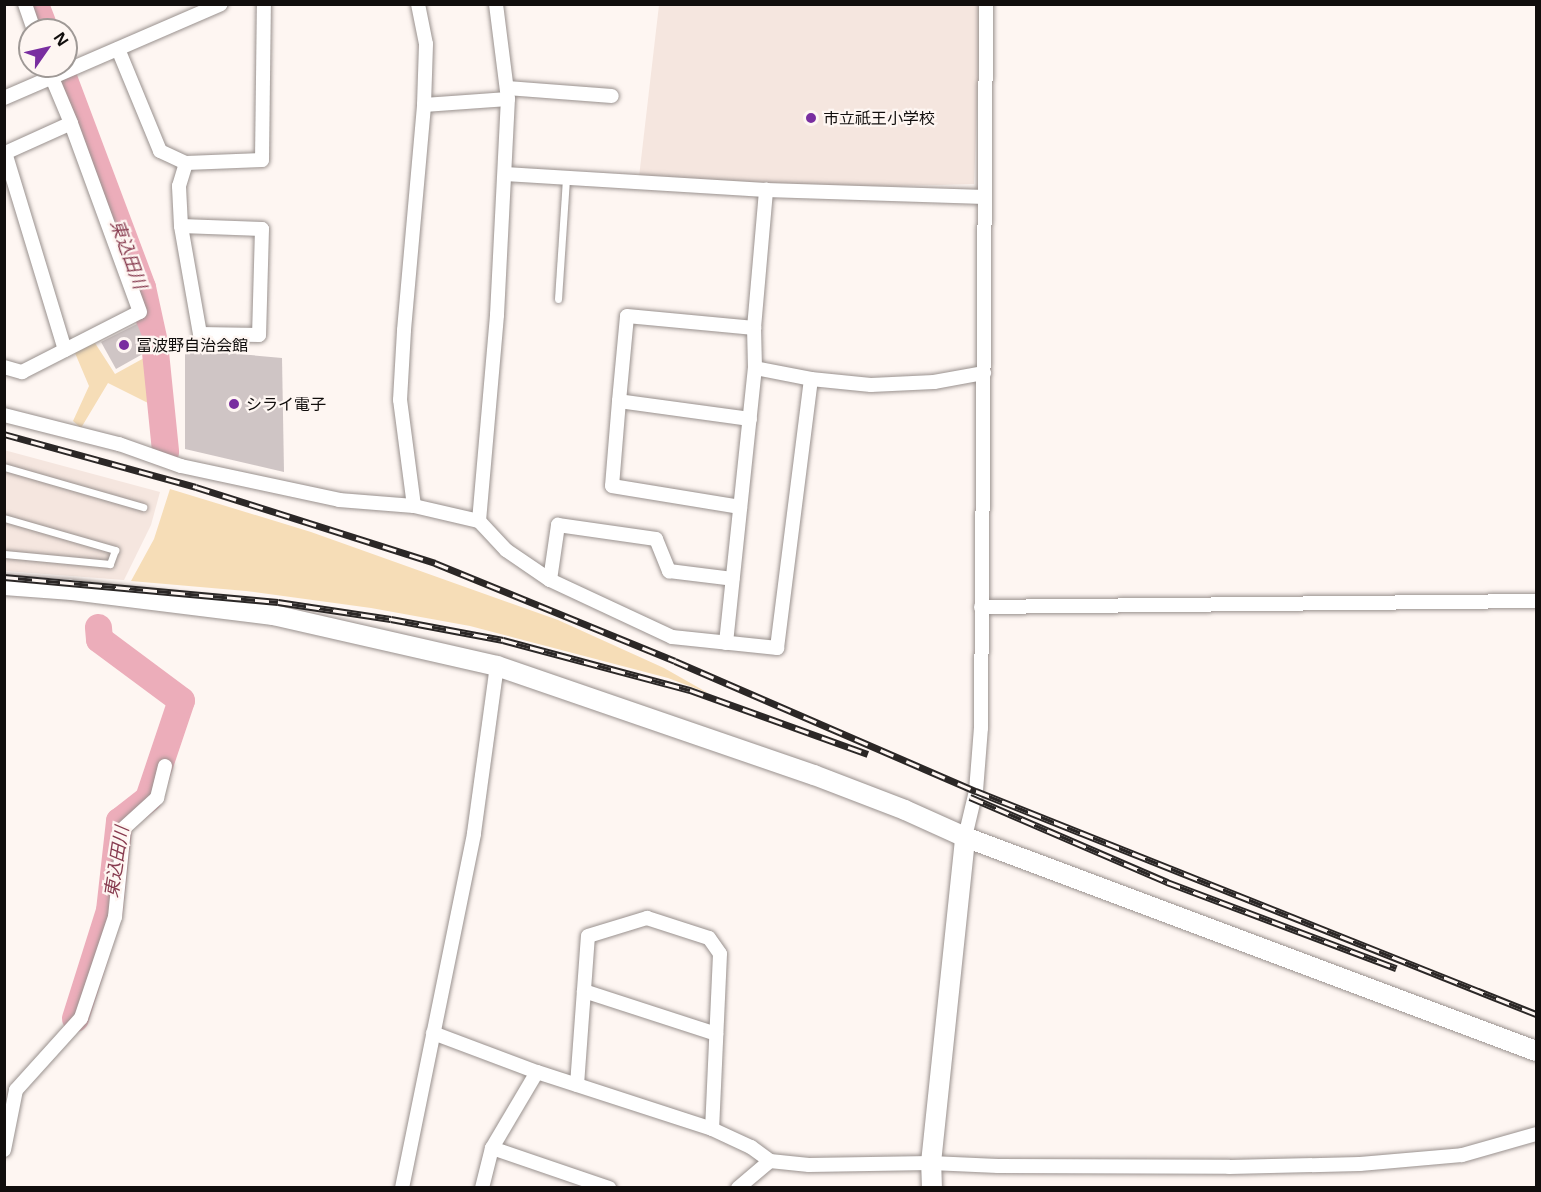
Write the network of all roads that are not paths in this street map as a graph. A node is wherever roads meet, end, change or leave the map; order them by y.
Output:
1 (184, 4) edge
2 (221, 4) edge
3 (264, 4) edge
4 (418, 4) edge
5 (496, 4) edge
6 (986, 4) edge
7 (189, 18) junction
8 (118, 49) junction
9 (78, 64) edge
10 (42, 78) edge
11 (54, 78) edge
12 (507, 93) junction
13 (612, 96) dead end
14 (4, 98) edge
15 (424, 105) junction
16 (71, 123) junction
17 (186, 163) junction
18 (505, 174) junction
19 (566, 177) junction
20 (766, 190) junction
21 (985, 197) junction
22 (181, 226) junction
23 (558, 299) dead end
24 (754, 328) junction
25 (65, 350) junction
26 (4, 367) edge
27 (755, 368) junction
28 (984, 373) junction
29 (811, 379) junction
30 (619, 401) junction
31 (4, 415) edge
32 (750, 419) junction
33 (4, 467) edge
34 (414, 506) junction
35 (143, 507) dead end
36 (740, 507) junction
37 (4, 518) edge
38 (479, 522) junction
39 (4, 554) edge
40 (733, 579) junction
41 (550, 580) junction
42 (4, 585) edge
43 (1536, 601) edge
44 (981, 607) junction
45 (726, 643) junction
46 (497, 666) junction
47 (165, 766) dead end
48 (965, 837) junction
49 (584, 992) junction
50 (433, 1033) junction
51 (716, 1034) junction
52 (1536, 1051) edge
53 (537, 1072) junction
54 (577, 1085) junction
55 (712, 1129) junction
56 (1536, 1134) edge
57 (492, 1148) junction
58 (4, 1150) edge
59 (770, 1161) junction
60 (931, 1162) junction
61 (402, 1188) edge
62 (482, 1188) edge
63 (609, 1188) edge
64 (738, 1188) edge
65 (932, 1188) edge

1 - 7 street
2 - 7 street
3 - 17 street
4 - 15 street
5 - 12 street
6 - 21 street
7 - 8 street
8 - 9 street
8 - 17 street
10 - 14 street
11 - 16 street
12 - 13 street
12 - 15 street
12 - 18 street
15 - 34 street
16 - 25 street
16 - 25 street
17 - 22 street
18 - 19 street
18 - 38 street
19 - 20 street
19 - 23 lane
20 - 21 street
20 - 24 street
21 - 28 street
22 - 22 street
24 - 27 street
24 - 30 street
25 - 26 street
27 - 29 street
27 - 32 street
28 - 29 street
28 - 44 street
29 - 45 street
30 - 32 street
30 - 36 street
31 - 34 street
32 - 36 street
33 - 35 lane
34 - 38 street
36 - 40 street
37 - 39 lane
38 - 41 street
40 - 41 street
40 - 45 street
41 - 45 street
42 - 46 street
43 - 44 street
44 - 48 street
46 - 48 street
46 - 50 street
47 - 58 street
48 - 52 street
48 - 60 street
49 - 51 street
49 - 51 street
49 - 54 street
50 - 53 street
50 - 61 street
51 - 55 street
53 - 54 street
53 - 57 street
54 - 55 street
55 - 59 street
56 - 60 street
57 - 62 street
57 - 63 street
59 - 60 street
59 - 64 street
60 - 65 street

